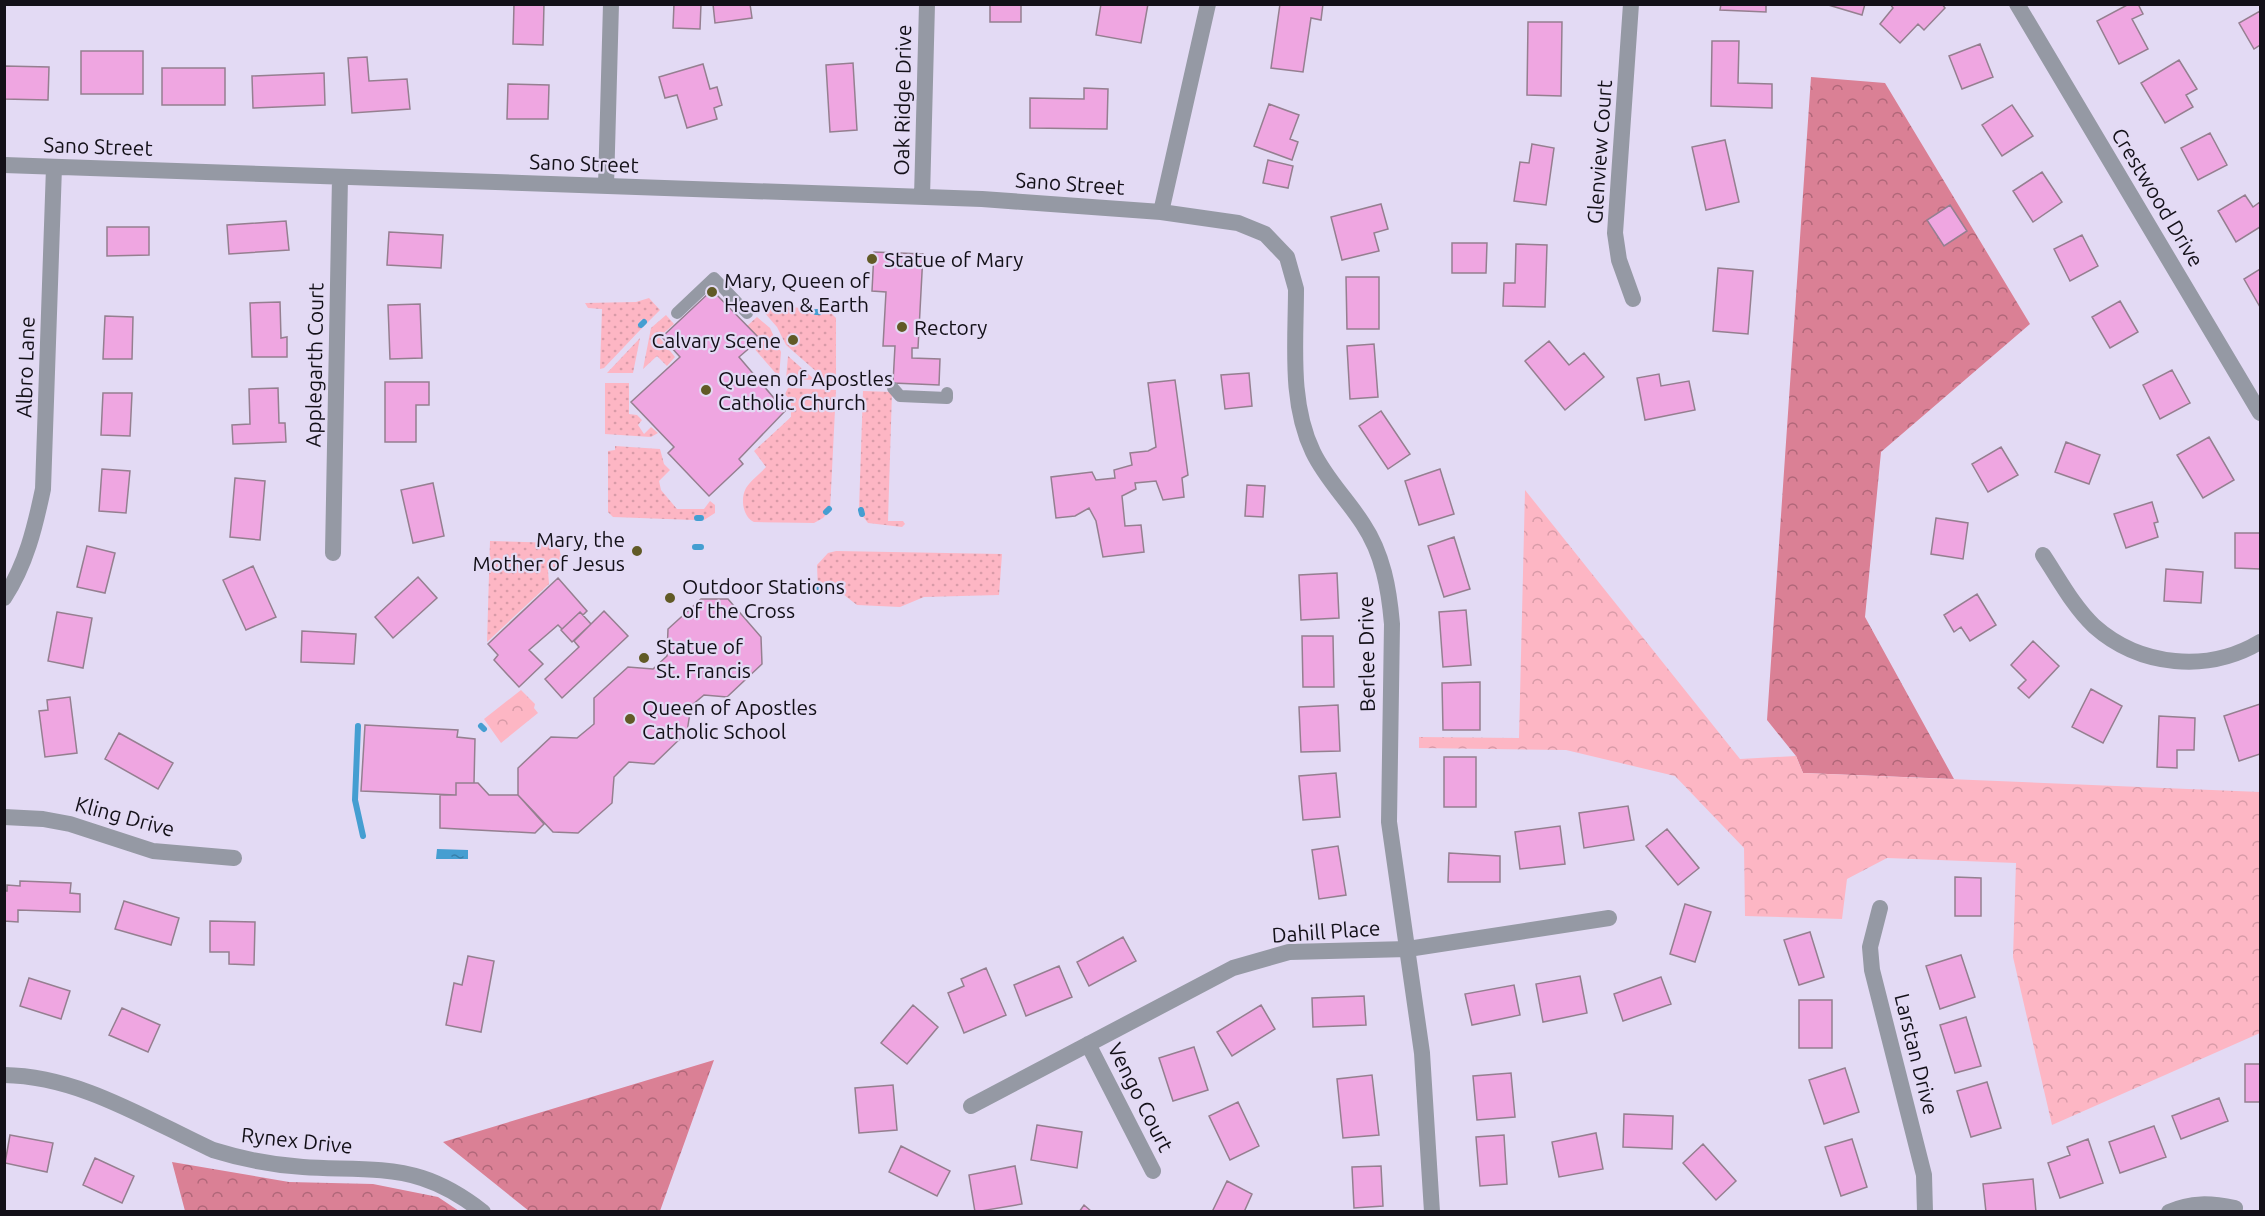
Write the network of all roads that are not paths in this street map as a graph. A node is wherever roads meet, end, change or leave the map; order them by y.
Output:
1 (610, 4) edge
2 (927, 4) edge
3 (1208, 4) edge
4 (1631, 4) edge
5 (2017, 4) edge
6 (4, 165) edge
7 (54, 167) junction
8 (340, 177) junction
9 (606, 186) junction
10 (922, 196) junction
11 (1161, 212) junction
12 (1634, 299) dead end
13 (677, 313) dead end
14 (747, 313) dead end
15 (893, 388) dead end
16 (947, 393) dead end
17 (2260, 413) edge
18 (333, 553) dead end
19 (2043, 555) dead end
20 (4, 598) edge
21 (2260, 642) edge
22 (4, 817) edge
23 (234, 858) dead end
24 (1880, 908) dead end
25 (1609, 918) dead end
26 (1408, 949) junction
27 (1088, 1044) junction
28 (4, 1076) edge
29 (971, 1106) dead end
30 (1154, 1171) dead end
31 (2235, 1208) dead end
32 (483, 1212) edge
33 (1432, 1212) edge
34 (1925, 1212) edge
35 (2169, 1212) edge

1 - 9 street
2 - 10 street, Oak Ridge Drive
3 - 11 street
4 - 12 street, Glenview Court
5 - 17 street, Crestwood Drive
6 - 7 street, Sano Street
7 - 8 street, Sano Street
7 - 20 street, Albro Lane
8 - 9 street, Sano Street
8 - 18 street, Applegarth Court
9 - 10 street, Sano Street
10 - 11 street, Sano Street
11 - 26 street, Berlee Drive
13 - 14 street
15 - 16 street
19 - 21 street
22 - 23 street, Kling Drive
24 - 34 street, Larstan Drive
25 - 26 street, Dahill Place
26 - 27 street, Dahill Place
26 - 33 street, Berlee Drive
27 - 29 street, Dahill Place
27 - 30 street, Vengo Court
28 - 32 street, Rynex Drive
31 - 35 street

